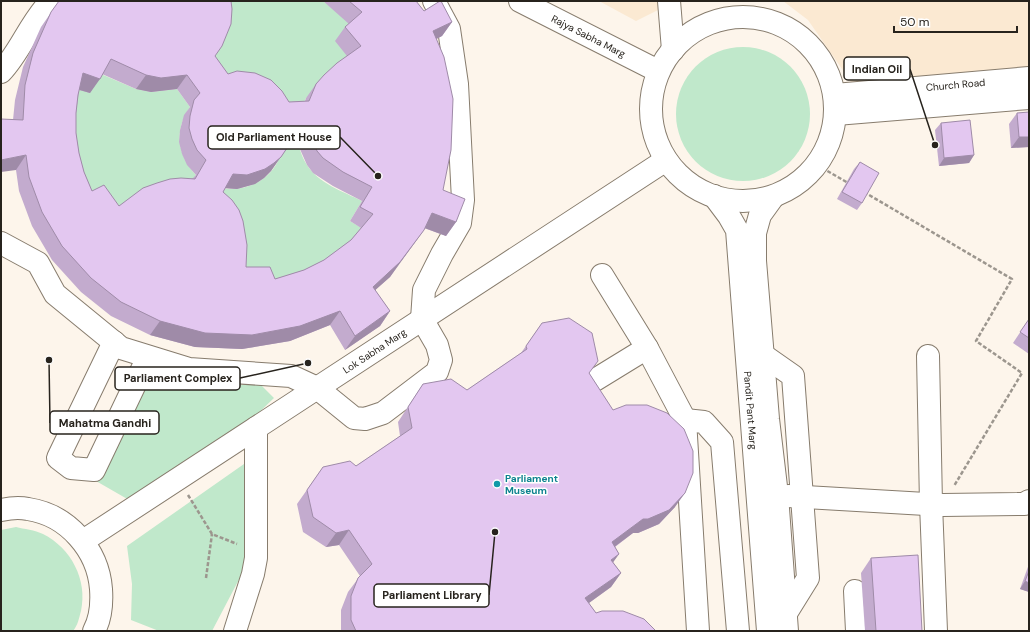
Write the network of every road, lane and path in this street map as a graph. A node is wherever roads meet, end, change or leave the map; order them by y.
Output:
1 (51, 1) edge
2 (434, 1) edge
3 (520, 1) edge
4 (669, 1) edge
5 (673, 50) junction
6 (658, 71) junction
7 (1, 72) edge
8 (1029, 78) edge
9 (1029, 98) edge
10 (835, 104) junction
11 (666, 160) junction
12 (817, 165) junction
13 (851, 184) edge
14 (858, 188) edge
15 (714, 196) junction
16 (773, 197) junction
17 (1, 243) edge
18 (602, 275) dead end
19 (422, 319) junction
20 (114, 342) junction
21 (647, 348) junction
22 (763, 355) junction
23 (928, 356) dead end
24 (148, 357) junction
25 (590, 383) edge
26 (317, 388) junction
27 (684, 420) junction
28 (256, 428) junction
29 (178, 479) junction
30 (777, 495) junction
31 (802, 497) junction
32 (1029, 501) edge
33 (1, 505) edge
34 (937, 505) junction
35 (212, 534) junction
36 (83, 541) junction
37 (240, 545) dead end
38 (206, 578) dead end
39 (855, 591) dead end
40 (786, 623) edge
41 (99, 629) edge
42 (235, 631) edge
43 (698, 631) edge
44 (738, 631) edge
45 (768, 631) edge
46 (857, 631) edge
47 (936, 631) edge

1 - 7 street
2 - 19 street
3 - 6 street, Rajya Sabha Marg
4 - 5 street
5 - 6 street
5 - 10 street
6 - 11 street
8 - 10 street, Church Road
9 - 10 street, Church Road
10 - 12 street
11 - 15 street
11 - 19 street, Lok Sabha Marg
12 - 13 path
12 - 16 street
14 - 34 path
15 - 16 street
15 - 45 street, Pandit Pant Marg
16 - 22 street, Pandit Pant Marg
17 - 20 street
18 - 21 street
19 - 26 street, Lok Sabha Marg
19 - 26 street
20 - 24 street
20 - 24 street
21 - 25 street
21 - 27 street
22 - 30 street, Pandit Pant Marg
22 - 31 street
23 - 34 street
24 - 26 street
26 - 28 street, Lok Sabha Marg
27 - 43 street
27 - 44 street
28 - 29 street, Lok Sabha Marg
28 - 42 street
29 - 35 path
29 - 36 street, Lok Sabha Marg
30 - 31 street
30 - 40 street, Pandit Pant Marg
31 - 34 street
31 - 40 street
32 - 34 street
33 - 36 street
34 - 47 street
35 - 37 path
35 - 38 path
36 - 41 street
39 - 46 street

